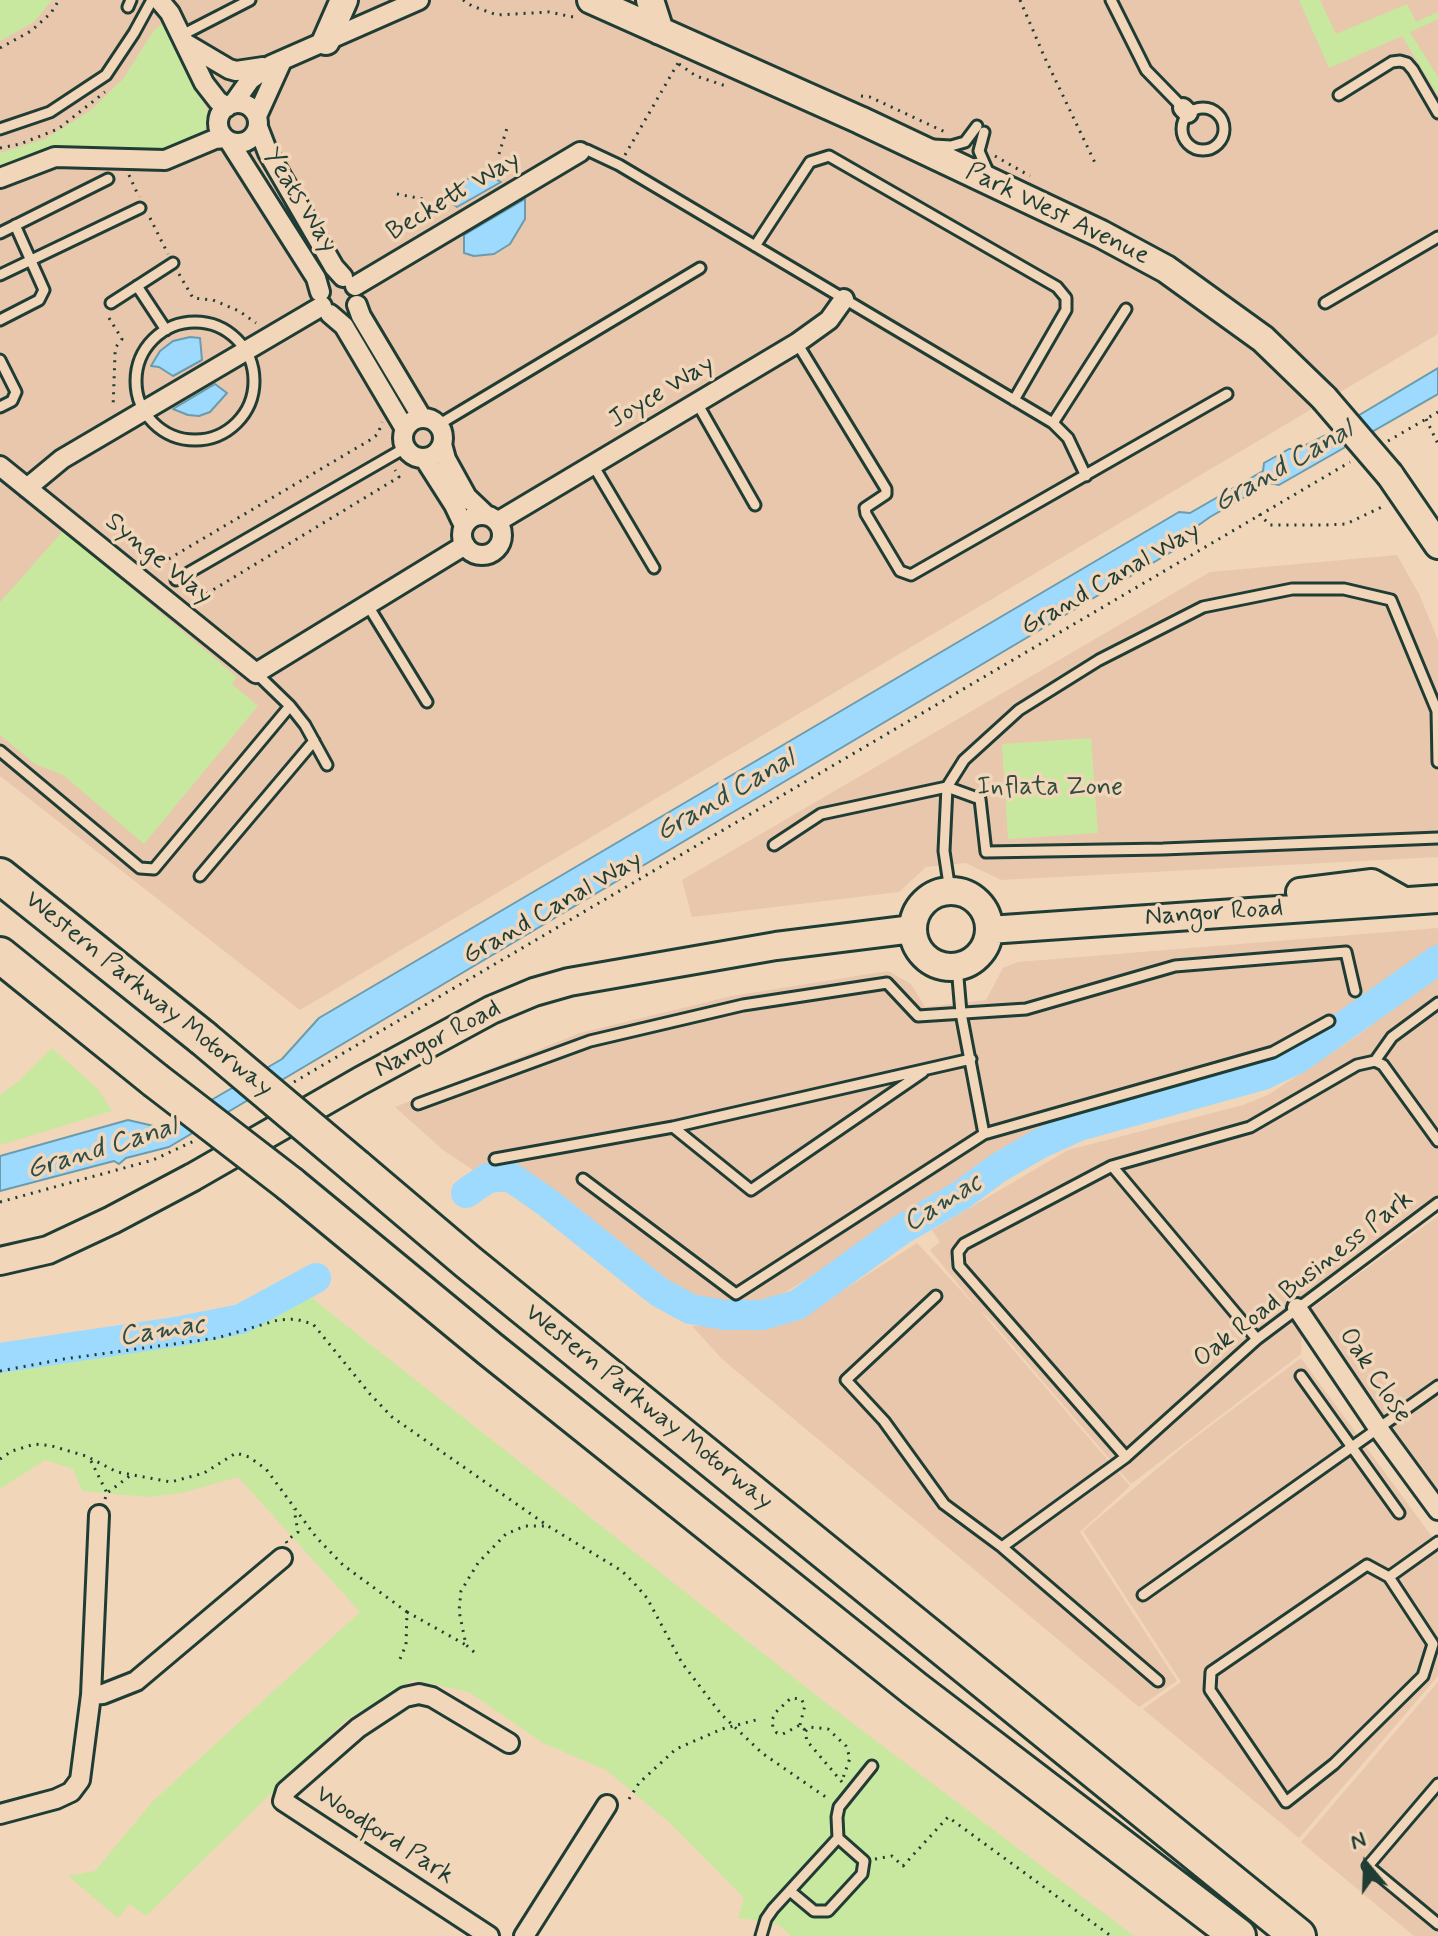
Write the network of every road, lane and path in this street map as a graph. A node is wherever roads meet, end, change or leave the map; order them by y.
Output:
1 (59, 0) edge
2 (152, 0) edge
3 (159, 0) edge
4 (250, 0) edge
5 (344, 0) edge
6 (419, 0) edge
7 (463, 0) edge
8 (650, 0) edge
9 (1020, 0) edge
10 (1111, 0) edge
11 (590, 11) edge
12 (184, 39) junction
13 (326, 41) junction
14 (663, 44) junction
15 (0, 48) edge
16 (678, 63) junction
17 (276, 64) junction
18 (725, 85) dead end
19 (1339, 95) dead end
20 (230, 106) junction
21 (1185, 110) junction
22 (1438, 113) edge
23 (257, 122) junction
24 (507, 128) dead end
25 (0, 129) edge
26 (226, 139) junction
27 (913, 145) junction
28 (580, 152) joint
29 (499, 154) dead end
30 (619, 165) junction
31 (1097, 167) dead end
32 (129, 175) dead end
33 (0, 178) edge
34 (108, 179) dead end
35 (994, 183) junction
36 (397, 194) dead end
37 (423, 199) dead end
38 (142, 207) joint
39 (150, 217) dead end
40 (15, 225) junction
41 (0, 233) edge
42 (1438, 237) edge
43 (755, 246) junction
44 (32, 259) junction
45 (173, 263) junction
46 (700, 268) dead end
47 (0, 275) edge
48 (137, 286) junction
49 (352, 289) junction
50 (844, 299) junction
51 (111, 303) dead end
52 (1325, 303) dead end
53 (324, 304) junction
54 (1126, 309) dead end
55 (109, 318) dead end
56 (0, 320) edge
57 (260, 326) dead end
58 (166, 330) junction
59 (797, 343) junction
60 (246, 351) junction
61 (1, 362) edge
62 (1227, 394) dead end
63 (1014, 400) junction
64 (697, 403) junction
65 (0, 407) edge
66 (145, 412) junction
67 (1438, 412) edge
68 (114, 414) dead end
69 (381, 416) dead end
70 (1426, 419) junction
71 (430, 421) junction
72 (1053, 423) junction
73 (375, 436) junction
74 (405, 439) junction
75 (1387, 441) dead end
76 (442, 444) junction
77 (1438, 444) edge
78 (382, 447) dead end
79 (1361, 456) dead end
80 (424, 458) junction
81 (391, 463) dead end
82 (593, 465) junction
83 (0, 466) edge
84 (1086, 476) junction
85 (27, 488) junction
86 (1390, 503) dead end
87 (755, 505) dead end
88 (1259, 514) junction
89 (492, 518) junction
90 (464, 526) junction
91 (465, 545) junction
92 (1438, 545) edge
93 (654, 568) dead end
94 (150, 570) dead end
95 (176, 580) dead end
96 (191, 603) dead end
97 (367, 604) junction
98 (256, 673) junction
99 (427, 702) dead end
100 (290, 706) junction
101 (314, 741) junction
102 (0, 751) edge
103 (1438, 762) edge
104 (327, 765) dead end
105 (947, 787) junction
106 (1438, 838) edge
107 (774, 845) dead end
108 (0, 876) edge
109 (200, 876) dead end
110 (950, 891) junction
111 (1438, 899) edge
112 (913, 929) junction
113 (989, 930) junction
114 (0, 955) edge
115 (957, 966) junction
116 (1355, 991) dead end
117 (1438, 1003) edge
118 (961, 1013) junction
119 (1329, 1021) dead end
120 (971, 1059) junction
121 (1375, 1061) junction
122 (928, 1069) junction
123 (286, 1086) dead end
124 (418, 1104) dead end
125 (673, 1127) junction
126 (984, 1134) junction
127 (204, 1135) dead end
128 (1438, 1141) edge
129 (495, 1159) dead end
130 (1112, 1166) junction
131 (583, 1179) dead end
132 (0, 1202) edge
133 (1438, 1203) edge
134 (0, 1261) edge
135 (936, 1296) dead end
136 (1297, 1308) junction
137 (1257, 1339) junction
138 (0, 1371) edge
139 (1301, 1376) dead end
140 (1438, 1386) edge
141 (1378, 1428) junction
142 (1351, 1447) junction
143 (1126, 1457) junction
144 (90, 1458) junction
145 (0, 1459) edge
146 (131, 1475) junction
147 (107, 1493) junction
148 (293, 1506) junction
149 (101, 1509) joint
150 (1438, 1510) edge
151 (1399, 1513) dead end
152 (548, 1526) junction
153 (1438, 1542) edge
154 (1002, 1547) junction
155 (287, 1554) joint
156 (1389, 1577) junction
157 (1143, 1595) dead end
158 (407, 1612) junction
159 (466, 1645) junction
160 (474, 1652) dead end
161 (400, 1659) dead end
162 (1158, 1681) dead end
163 (91, 1695) junction
164 (756, 1720) dead end
165 (734, 1725) junction
166 (800, 1725) junction
167 (806, 1731) junction
168 (509, 1743) dead end
169 (872, 1766) dead end
170 (842, 1782) junction
171 (1438, 1784) edge
172 (840, 1789) dead end
173 (629, 1799) dead end
174 (607, 1805) dead end
175 (839, 1807) junction
176 (0, 1814) edge
177 (838, 1838) junction
178 (864, 1861) junction
179 (790, 1891) junction
180 (1438, 1924) edge
181 (489, 1936) edge
182 (524, 1936) edge
183 (761, 1936) edge
184 (1111, 1936) edge
185 (1238, 1936) edge
186 (1298, 1936) edge

1 - 15 path
2 - 25 lane
3 - 12 street
4 - 12 lane
5 - 13 main road
6 - 13 street
7 - 11 path
8 - 14 main road
9 - 31 path
10 - 21 lane
11 - 14 main road, Park West Avenue
12 - 17 street
12 - 20 street
13 - 17 street
14 - 16 path
14 - 27 main road, Park West Avenue
16 - 18 path
16 - 30 path
17 - 20 street
17 - 23 street
19 - 22 lane
20 - 23 street
20 - 26 street
21 - 21 lane
23 - 26 street
23 - 49 street, Yeats Way
24 - 29 path
26 - 33 street
26 - 53 street, Yeats Way
27 - 35 main road, Park West Avenue
27 - 35 lane
28 - 30 lane
28 - 49 street, Beckett Way
30 - 43 lane
32 - 38 path
34 - 40 lane
35 - 92 main road, Park West Avenue, bridge
36 - 37 path
38 - 44 lane
39 - 45 path
40 - 41 lane
40 - 44 lane
42 - 52 lane
43 - 50 lane
43 - 63 lane
44 - 47 lane
44 - 56 lane
45 - 48 lane
45 - 57 path
46 - 71 lane
48 - 51 lane
48 - 58 lane
49 - 53 street
49 - 53 street
49 - 71 street, Yeats Way
50 - 59 street, Joyce Way
50 - 63 lane
53 - 60 street
53 - 74 street, Yeats Way
54 - 72 lane
55 - 68 path
58 - 60 lane
58 - 66 lane
59 - 64 street, Joyce Way
59 - 84 lane
60 - 66 street
60 - 66 lane
61 - 65 lane
62 - 84 lane
63 - 72 lane
64 - 82 street, Joyce Way
64 - 87 lane
66 - 85 street
67 - 70 path
69 - 73 path
70 - 75 path
70 - 77 path
71 - 74 street
71 - 76 street
72 - 84 lane
73 - 78 path
73 - 94 path
74 - 80 street
74 - 95 lane
76 - 80 street
76 - 89 street
79 - 88 path, Grand Canal Way
80 - 90 street
81 - 96 path
82 - 89 street, Joyce Way
82 - 93 lane
83 - 85 street, Synge Way
85 - 98 street, Synge Way
86 - 88 path
88 - 123 path, Grand Canal Way
89 - 90 street
89 - 91 street
90 - 91 street
91 - 97 street
97 - 98 street
97 - 99 lane
98 - 100 lane
100 - 101 lane
100 - 102 lane
101 - 104 lane
101 - 109 lane
103 - 105 lane
105 - 106 lane
105 - 107 lane
105 - 110 lane
108 - 186 highway, Western Parkway Motorway, bridge
110 - 112 main road
110 - 113 main road
111 - 113 main road, Nangor Road
112 - 115 main road
112 - 134 main road, Nangor Road
113 - 115 main road
114 - 185 highway, Western Parkway Motorway, bridge
115 - 118 lane
116 - 118 lane
117 - 121 lane
118 - 120 lane
118 - 124 lane
119 - 126 lane
120 - 122 lane
120 - 126 lane
121 - 128 lane
121 - 130 lane
122 - 125 lane
122 - 125 lane
125 - 129 lane
126 - 131 lane
127 - 132 path
130 - 137 lane
130 - 143 lane
133 - 136 lane, Oak Road Business Park
135 - 154 lane
136 - 137 lane, Oak Road Business Park
136 - 141 street, Oak Close
137 - 143 lane, Oak Road Business Park
138 - 152 path
139 - 142 lane
140 - 141 lane
141 - 142 lane
141 - 150 street, Oak Close
142 - 151 lane
142 - 157 lane
143 - 154 lane, Oak Road Business Park
144 - 145 path
144 - 146 path
144 - 147 path
146 - 147 path
146 - 148 path
147 - 149 path
148 - 155 path
148 - 158 path
149 - 163 street
152 - 159 path
152 - 165 path
153 - 156 lane
154 - 162 lane
155 - 163 street
156 - 156 lane
158 - 159 path
158 - 161 path
159 - 160 path
163 - 176 street
164 - 165 path
165 - 173 path
165 - 175 path
166 - 166 path
166 - 167 path
167 - 170 path
167 - 170 path
168 - 181 street, Woodford Park
169 - 175 lane
170 - 172 path
171 - 180 lane
174 - 182 street
175 - 177 lane
177 - 178 lane
177 - 179 lane
178 - 179 lane
178 - 184 path
179 - 183 lane

